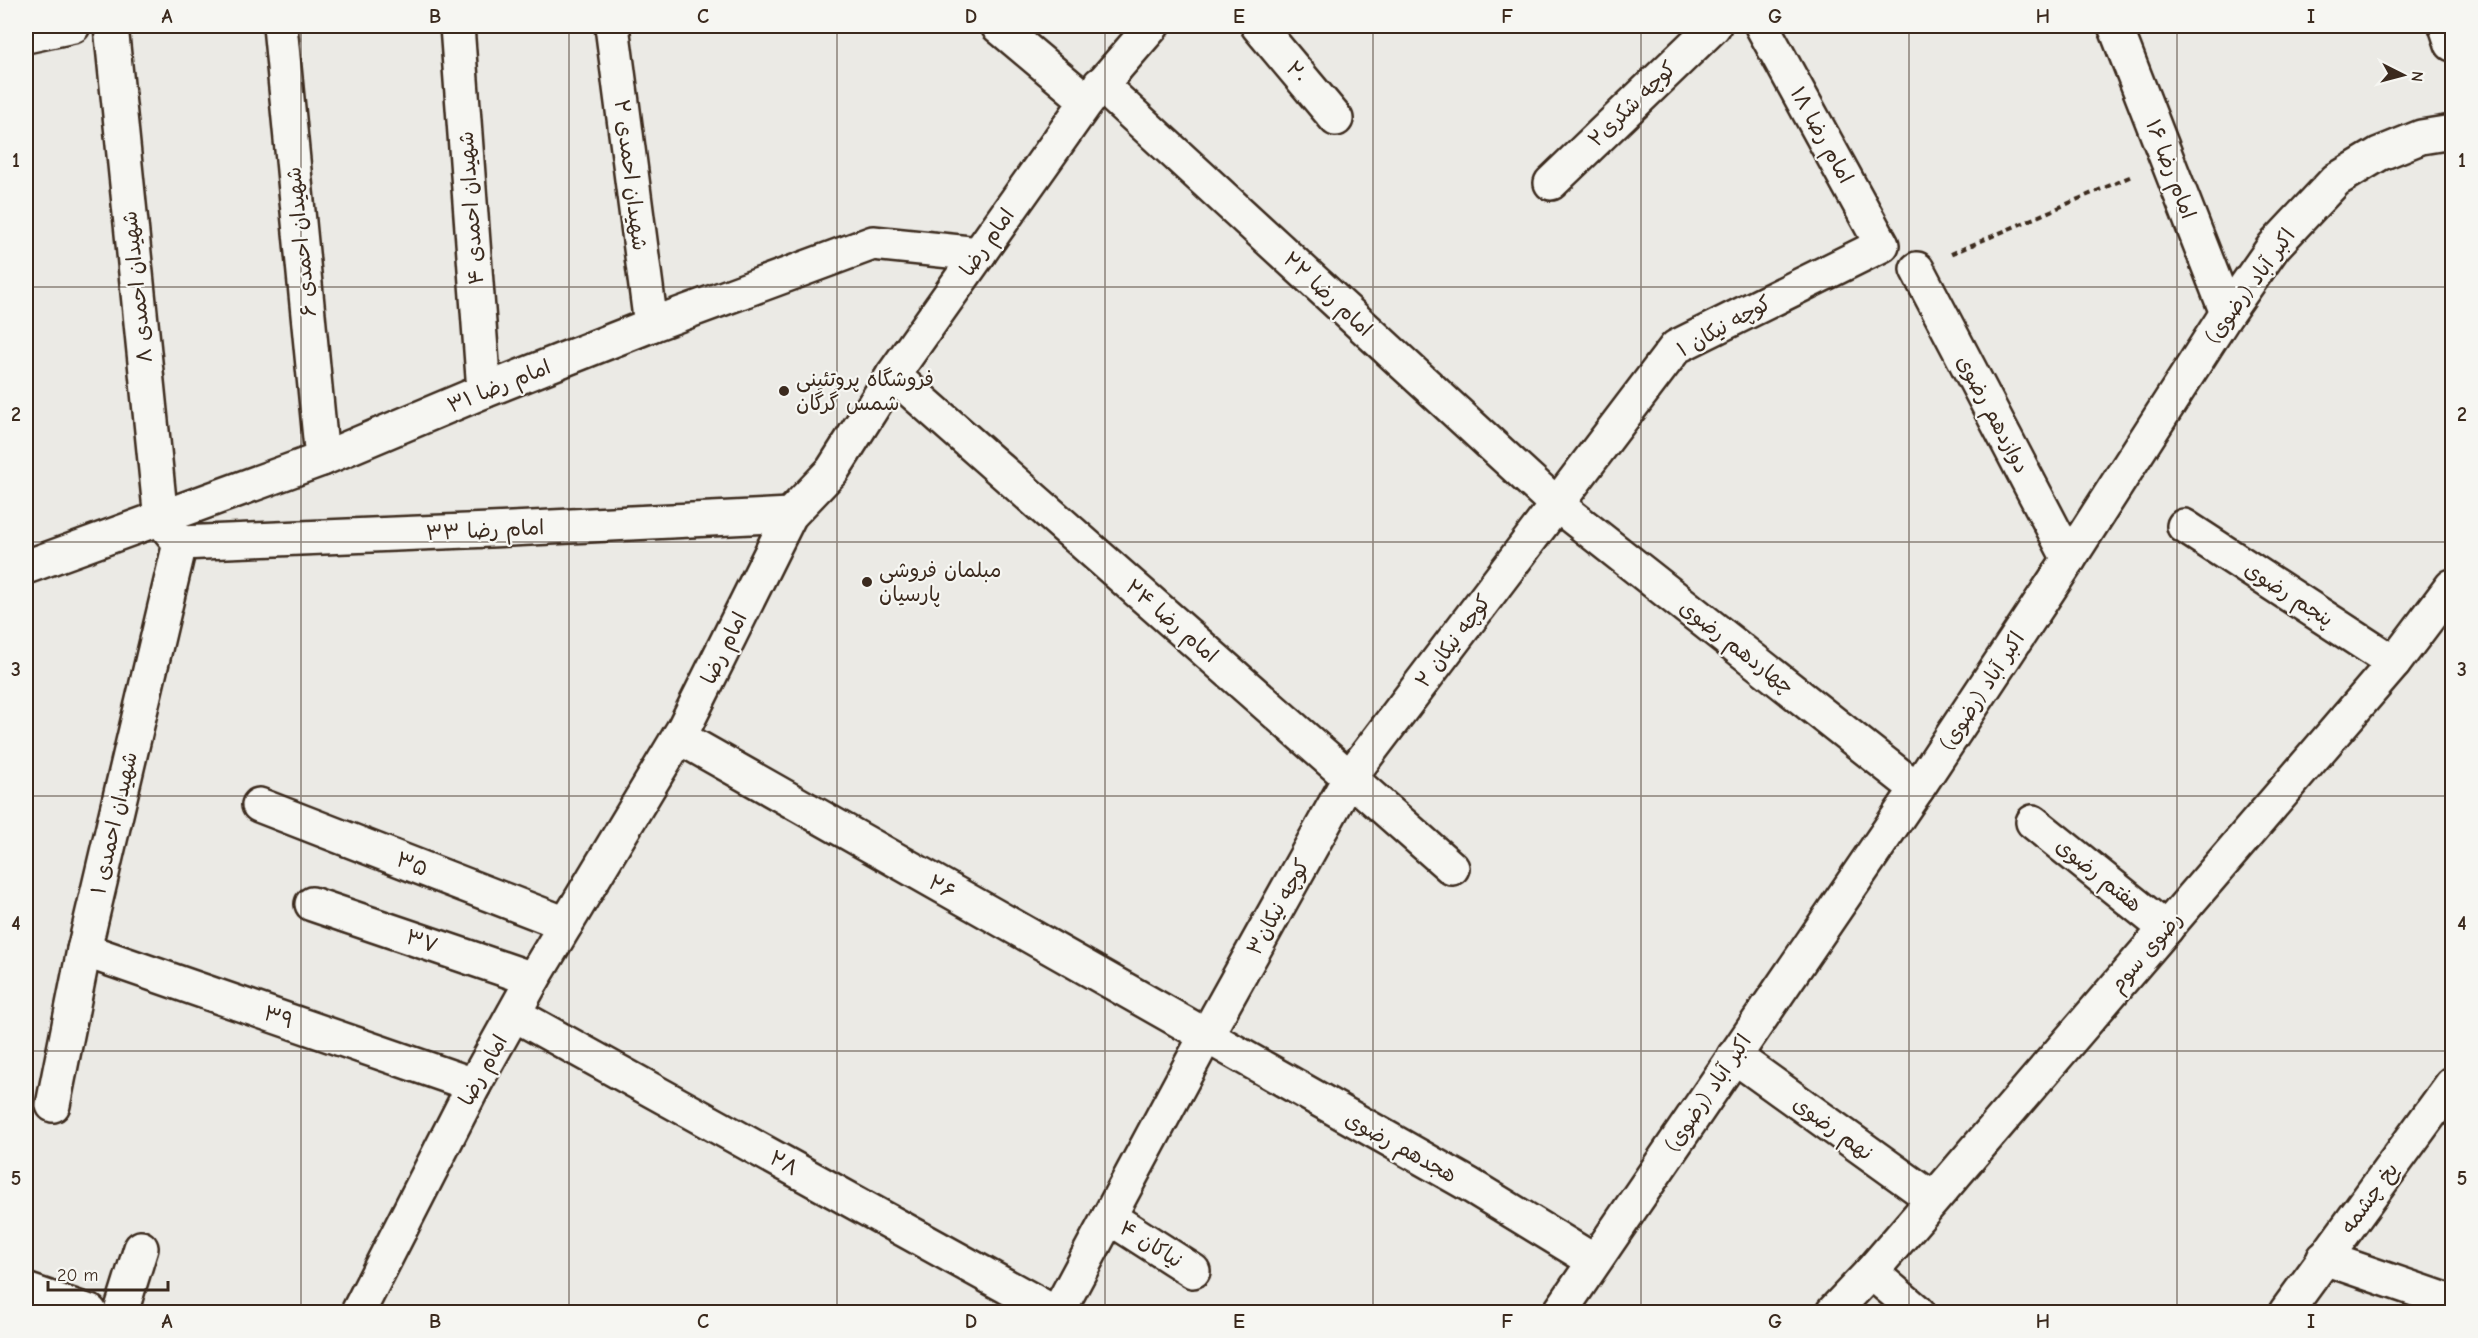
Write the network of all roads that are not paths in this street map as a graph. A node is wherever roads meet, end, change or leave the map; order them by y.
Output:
1 (74, 26) edge
2 (111, 26) edge
3 (280, 26) edge
4 (457, 26) edge
5 (612, 26) edge
6 (998, 26) edge
7 (1152, 26) edge
8 (1258, 26) edge
9 (1714, 26) edge
10 (1762, 26) edge
11 (2115, 26) edge
12 (2446, 26) edge
13 (26, 36) edge
14 (2452, 44) edge
15 (1094, 93) junction
16 (1336, 119) dead end
17 (2452, 132) edge
18 (1551, 183) dead end
19 (1882, 245) joint
20 (979, 254) junction
21 (1917, 269) road end
22 (2227, 313) junction
23 (651, 325) junction
24 (893, 375) junction
25 (484, 391) junction
26 (322, 459) junction
27 (1556, 504) junction
28 (790, 515) junction
29 (2184, 526) dead end
30 (170, 531) junction
31 (2069, 559) junction
32 (26, 567) edge
33 (2452, 586) edge
34 (2394, 663) junction
35 (679, 737) junction
36 (1350, 777) junction
37 (1917, 789) junction
38 (259, 805) dead end
39 (2032, 822) dead end
40 (1452, 868) dead end
41 (312, 904) dead end
42 (566, 924) junction
43 (2166, 929) junction
44 (84, 950) junction
45 (533, 979) junction
46 (514, 1014) junction
47 (1206, 1036) junction
48 (1734, 1056) junction
49 (2452, 1084) edge
50 (474, 1085) junction
51 (53, 1105) dead end
52 (1933, 1199) junction
53 (1109, 1217) junction
54 (141, 1248) dead end
55 (2324, 1258) junction
56 (1594, 1261) junction
57 (1193, 1271) dead end
58 (1871, 1272) junction
59 (26, 1290) edge
60 (2452, 1302) edge
61 (90, 1312) edge
62 (121, 1312) edge
63 (358, 1312) edge
64 (1053, 1312) edge
65 (1059, 1312) edge
66 (1560, 1312) edge
67 (1833, 1312) edge
68 (1918, 1312) edge
69 (2286, 1312) edge

1 - 13 street
2 - 30 street, ۸ شهیدان احمدی
3 - 26 street, ۶ شهیدان احمدی
4 - 25 street, ۴ شهیدان احمدی
5 - 23 street, ۲ شهیدان احمدی
6 - 15 street, امام رضا ۲۲
7 - 15 street, امام رضا
8 - 16 street, ۲۰
9 - 18 street, کوچه شکری۲
10 - 19 street, امام رضا ۱۸
11 - 22 street, امام رضا ۱۶
12 - 14 street
15 - 20 street, امام رضا
15 - 27 street, امام رضا ۲۲
17 - 22 street, اکبر آباد (رضوی)
19 - 27 street, کوچه نیکان ۱
20 - 23 street, امام رضا ۳۱
20 - 24 street, امام رضا
21 - 31 street, دوازدهم رضوی
22 - 31 street, اکبر آباد (رضوی)
23 - 25 street, امام رضا ۳۱
24 - 28 street, امام رضا
24 - 36 street, امام رضا ۲۴
25 - 26 street, امام رضا ۳۱
26 - 30 street, امام رضا ۳۱
27 - 36 street, کوچه نیکان ۲
27 - 37 street, چهاردهم رضوی
28 - 30 street, امام رضا ۳۳
28 - 35 street, امام رضا
29 - 34 street, پنجم رضوی
30 - 32 street, امام رضا ۳۱
30 - 44 street, ۱ شهیدان احمدی
31 - 37 street, اکبر آباد (رضوی)
33 - 34 street, رضوی سوم
34 - 43 street, رضوی سوم
35 - 42 street, امام رضا
35 - 47 street, ۲۶
36 - 40 street, امام رضا ۲۴
36 - 47 street, کوچه نیکان۳
37 - 48 street, اکبر آباد (رضوی)
38 - 42 street, ۳۵
39 - 43 street, هفتم رضوی
41 - 45 street, ۳۷
42 - 45 street, امام رضا
43 - 52 street, رضوی سوم
44 - 50 street, ۳۹
44 - 51 street, ۱ شهیدان احمدی
45 - 46 street, امام رضا
46 - 50 street, امام رضا
46 - 64 street, ۲۸
47 - 53 street, کوچه نیکان۳
47 - 56 street, هجدهم رضوی
48 - 52 street, نهم رضوی
48 - 56 street, اکبر آباد (رضوی)
49 - 55 street, یخ چشمه
50 - 63 street, امام رضا
52 - 58 street, رضوی سوم
53 - 57 street, ۴ نیاکان
53 - 65 street, کوچه نیکان۳
54 - 62 street
55 - 60 street
55 - 69 street, یخ چشمه
56 - 66 street, اکبر آباد (رضوی)
58 - 67 street, رضوی سوم
58 - 68 street
59 - 61 street

